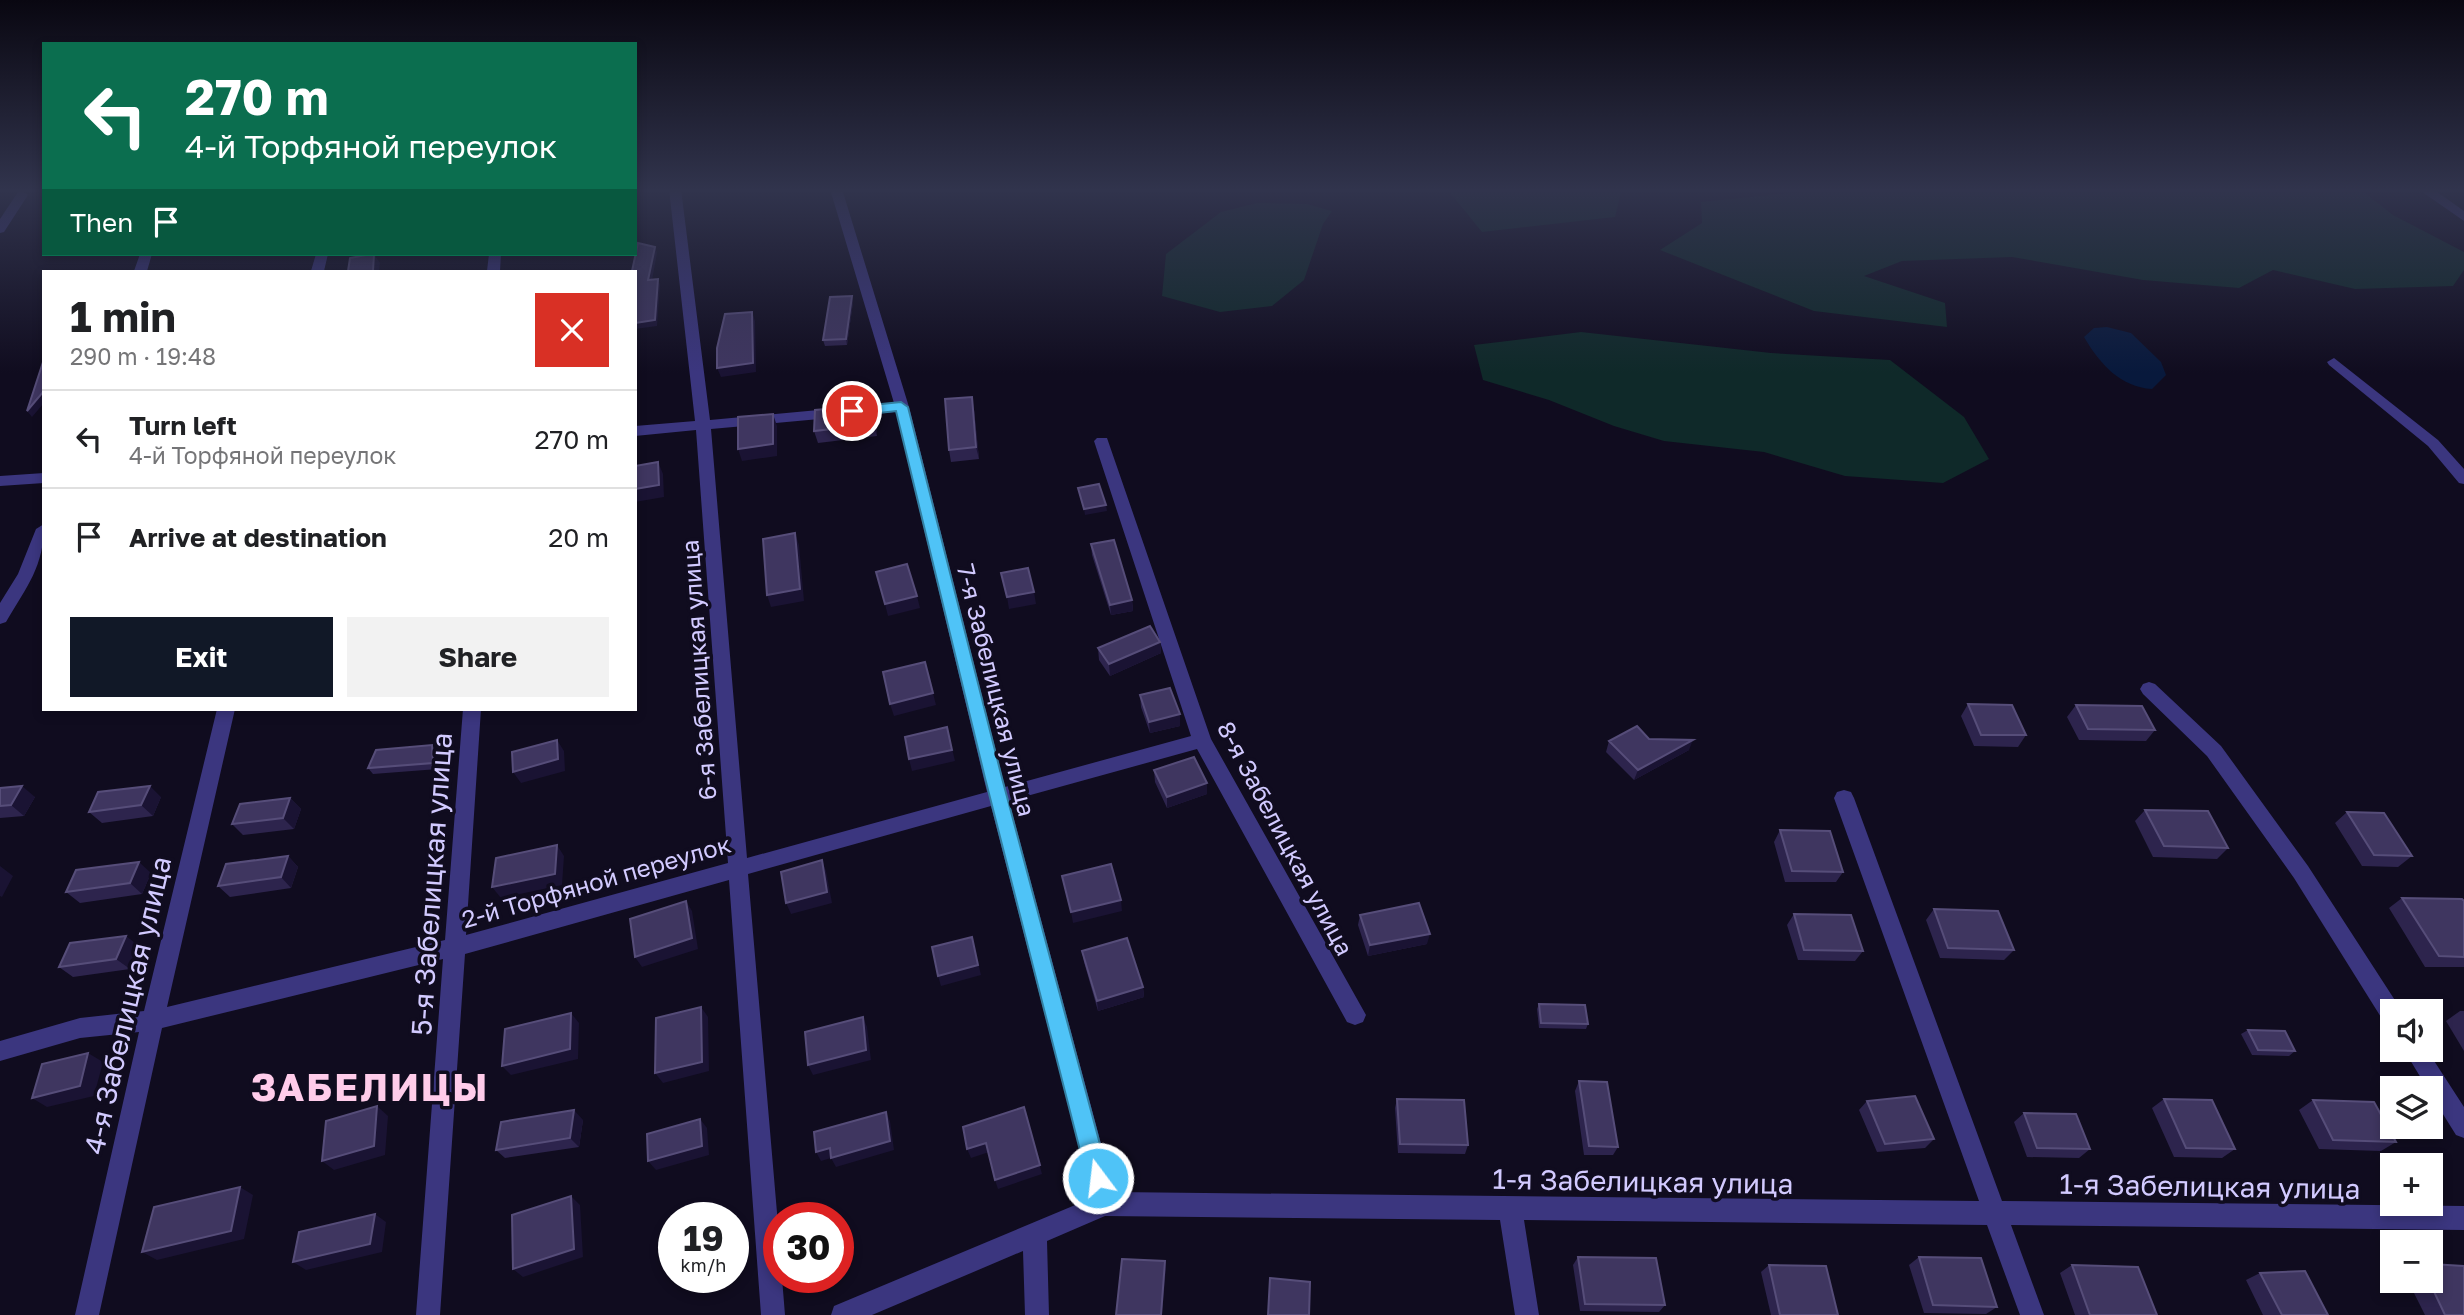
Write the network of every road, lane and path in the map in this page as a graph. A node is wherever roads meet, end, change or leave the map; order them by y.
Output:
1 (682, 250) edge
2 (854, 250) edge
3 (2333, 362) dead end
4 (901, 407) junction
5 (703, 425) junction
6 (637, 431) edge
7 (1102, 441) dead end
8 (42, 478) edge
9 (2464, 479) edge
10 (0, 481) edge
11 (42, 535) edge
12 (0, 618) edge
13 (2149, 689) dead end
14 (226, 711) edge
15 (472, 711) edge
16 (1202, 740) junction
17 (998, 797) junction
18 (1844, 798) dead end
19 (738, 869) junction
20 (456, 947) junction
21 (2382, 999) edge
22 (1355, 1016) dead end
23 (154, 1020) junction
24 (0, 1051) edge
25 (2422, 1062) edge
26 (2464, 1127) edge
27 (1105, 1204) junction
28 (1510, 1209) junction
29 (1997, 1214) junction
30 (2464, 1218) edge
31 (1035, 1233) junction
32 (87, 1315) edge
33 (429, 1315) edge
34 (773, 1315) edge
35 (843, 1315) edge
36 (1037, 1315) edge
37 (1527, 1315) edge
38 (2032, 1315) edge

1 - 5 street, 6-я Забелицкая улица
2 - 4 street, 7-я Забелицкая улица
3 - 9 street
4 - 5 street
4 - 17 street, 7-я Забелицкая улица
5 - 6 street
5 - 19 street, 6-я Забелицкая улица
7 - 16 street, 8-я Забелицкая улица
8 - 10 street
11 - 12 street
13 - 21 street
14 - 23 street, 4-я Забелицкая улица
15 - 20 street, 5-я Забелицкая улица
16 - 17 street, 2-й Торфяной переулок
16 - 22 street, 8-я Забелицкая улица
17 - 19 street, 2-й Торфяной переулок
17 - 27 street, 7-я Забелицкая улица
18 - 29 street
19 - 20 street, 2-й Торфяной переулок
19 - 34 street, 6-я Забелицкая улица
20 - 23 street, 2-й Торфяной переулок
20 - 33 street, 5-я Забелицкая улица
23 - 24 street, 2-й Торфяной переулок
23 - 32 street, 4-я Забелицкая улица
25 - 26 street
27 - 28 street, 1-я Забелицкая улица
27 - 31 street, 1-я Забелицкая улица
28 - 29 street, 1-я Забелицкая улица
28 - 37 street
29 - 30 street, 1-я Забелицкая улица
29 - 38 street
31 - 35 street, 1-я Забелицкая улица
31 - 36 street

